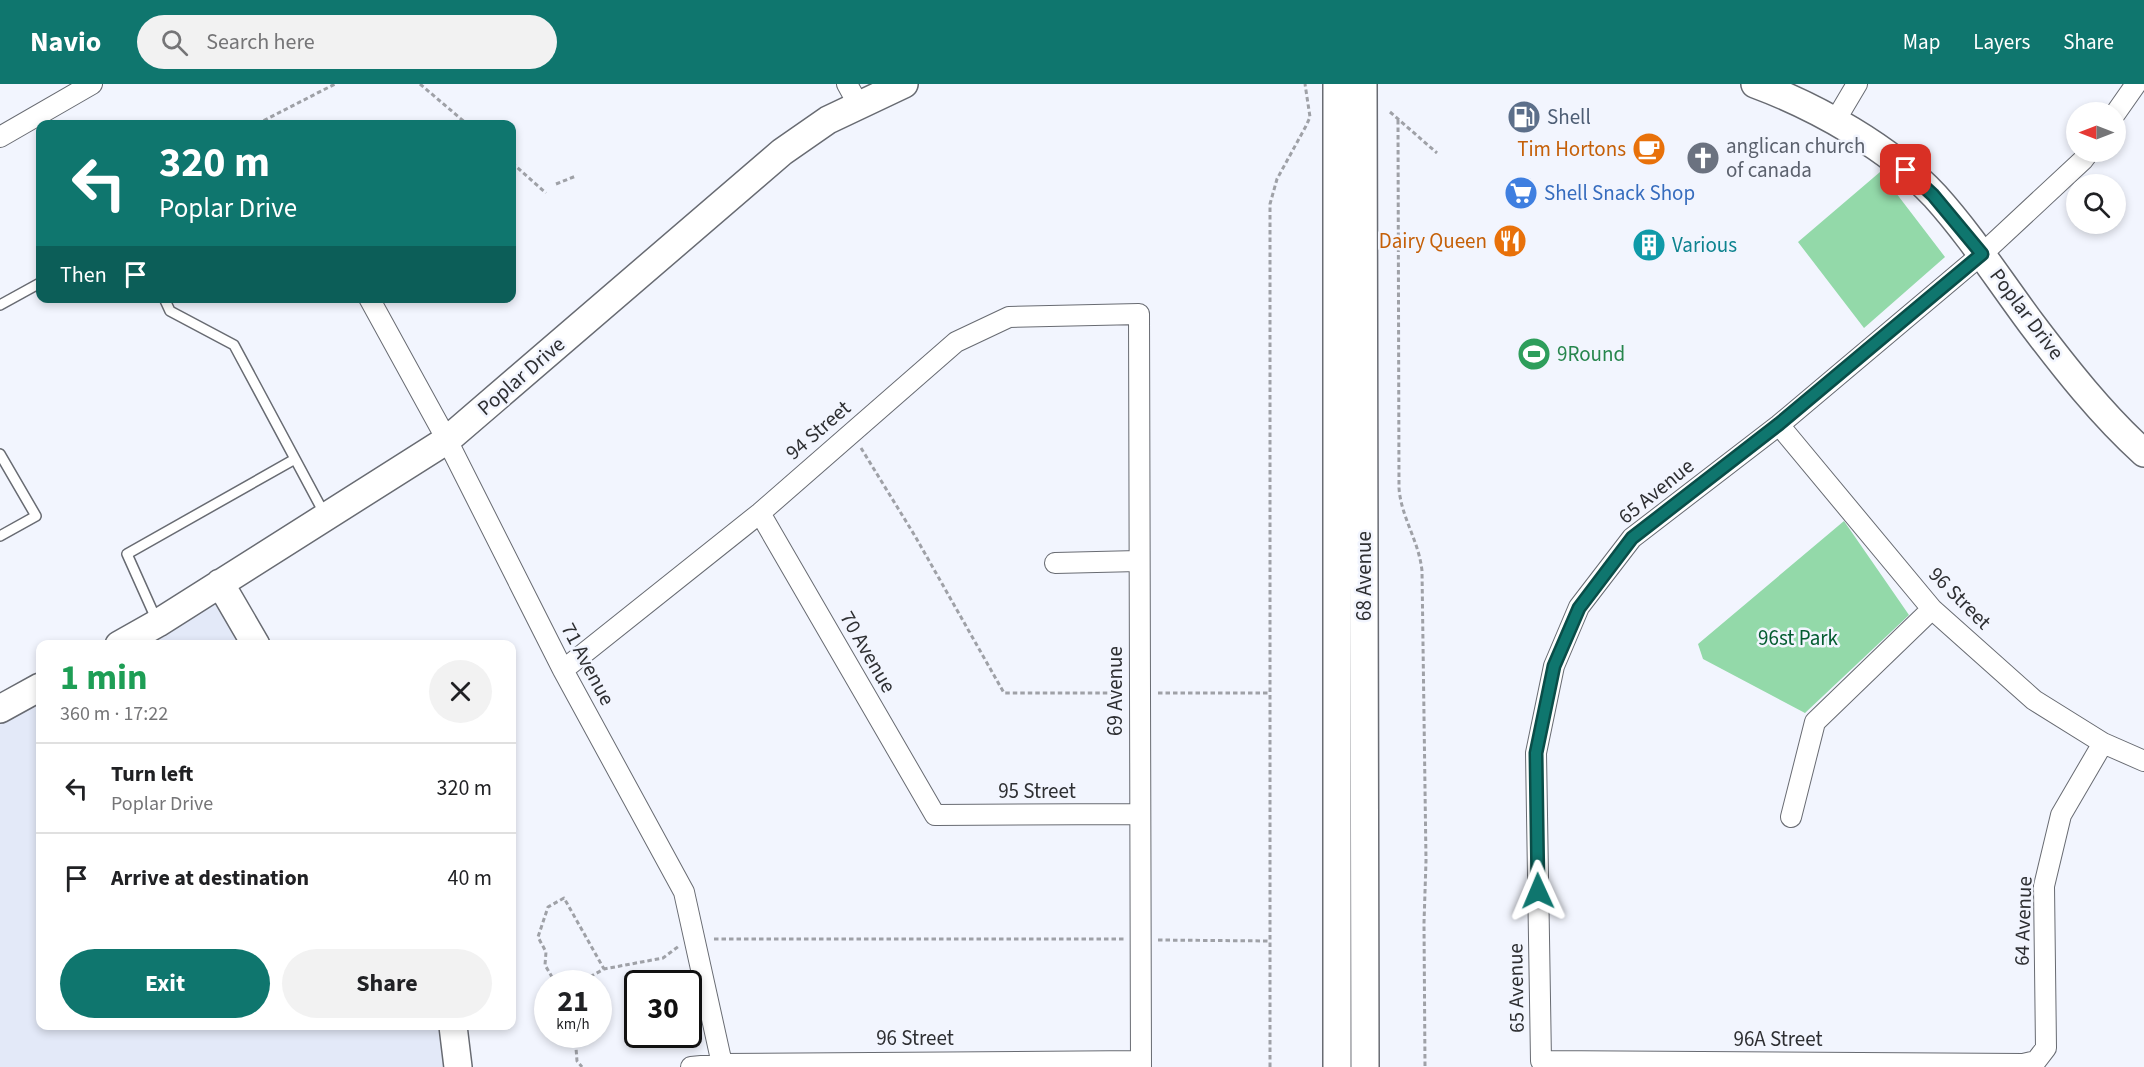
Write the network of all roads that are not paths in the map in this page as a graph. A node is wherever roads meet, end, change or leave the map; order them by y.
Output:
1 (92, 84) edge
2 (904, 84) edge
3 (1337, 84) edge
4 (1363, 84) edge
5 (1755, 84) edge
6 (1857, 84) edge
7 (2136, 84) edge
8 (852, 94) edge
9 (2123, 102) edge
10 (1835, 121) junction
11 (0, 136) edge
12 (2081, 162) edge
13 (1982, 254) junction
14 (36, 285) edge
15 (166, 303) edge
16 (373, 303) edge
17 (0, 305) edge
18 (1139, 314) joint
19 (1779, 424) junction
20 (447, 440) junction
21 (2144, 453) edge
22 (0, 454) edge
23 (295, 459) junction
24 (760, 513) junction
25 (326, 518) junction
26 (0, 536) edge
27 (1138, 561) junction
28 (1055, 563) dead end
29 (220, 583) junction
30 (1932, 609) junction
31 (158, 623) junction
32 (128, 640) edge
33 (253, 640) edge
34 (563, 670) junction
35 (36, 689) edge
36 (0, 709) edge
37 (2103, 743) junction
38 (2144, 761) edge
39 (1140, 814) junction
40 (935, 815) joint
41 (1791, 817) dead end
42 (453, 1030) edge
43 (1541, 1052) joint
44 (722, 1064) junction
45 (1141, 1064) edge
46 (2023, 1064) joint
47 (458, 1067) edge
48 (690, 1067) edge
49 (1336, 1067) edge
50 (1365, 1067) edge

1 - 11 street
2 - 8 main road, Poplar Drive
3 - 49 main road, 68 Avenue
4 - 50 main road, 68 Avenue
5 - 10 main road, Poplar Drive
6 - 10 street
7 - 9 street
8 - 20 main road, Poplar Drive
10 - 13 main road, Poplar Drive
12 - 13 street, 65 Avenue
13 - 19 street, 65 Avenue
13 - 21 main road, Poplar Drive
14 - 17 lane
15 - 23 lane
16 - 20 street, 71 Avenue
18 - 24 street, 94 Street
18 - 27 street, 69 Avenue
19 - 30 street, 96 Street
19 - 43 street, 65 Avenue
20 - 25 main road, Poplar Drive
20 - 34 street, 71 Avenue
22 - 26 lane
23 - 25 lane
23 - 31 lane
24 - 34 street, 94 Street
24 - 40 street, 70 Avenue
25 - 29 main road, Poplar Drive
27 - 28 street
27 - 39 street, 69 Avenue
29 - 31 main road, Poplar Drive
29 - 33 main road
30 - 37 street, 96 Street
30 - 41 street
31 - 32 main road, Poplar Drive
34 - 44 street, 71 Avenue
35 - 36 main road
37 - 38 street, 96 Street
37 - 46 street, 64 Avenue
39 - 40 street, 95 Street
39 - 45 street, 69 Avenue
42 - 47 main road
43 - 46 street, 96A Street
44 - 45 street, 96 Street
44 - 48 street, 96 Street

